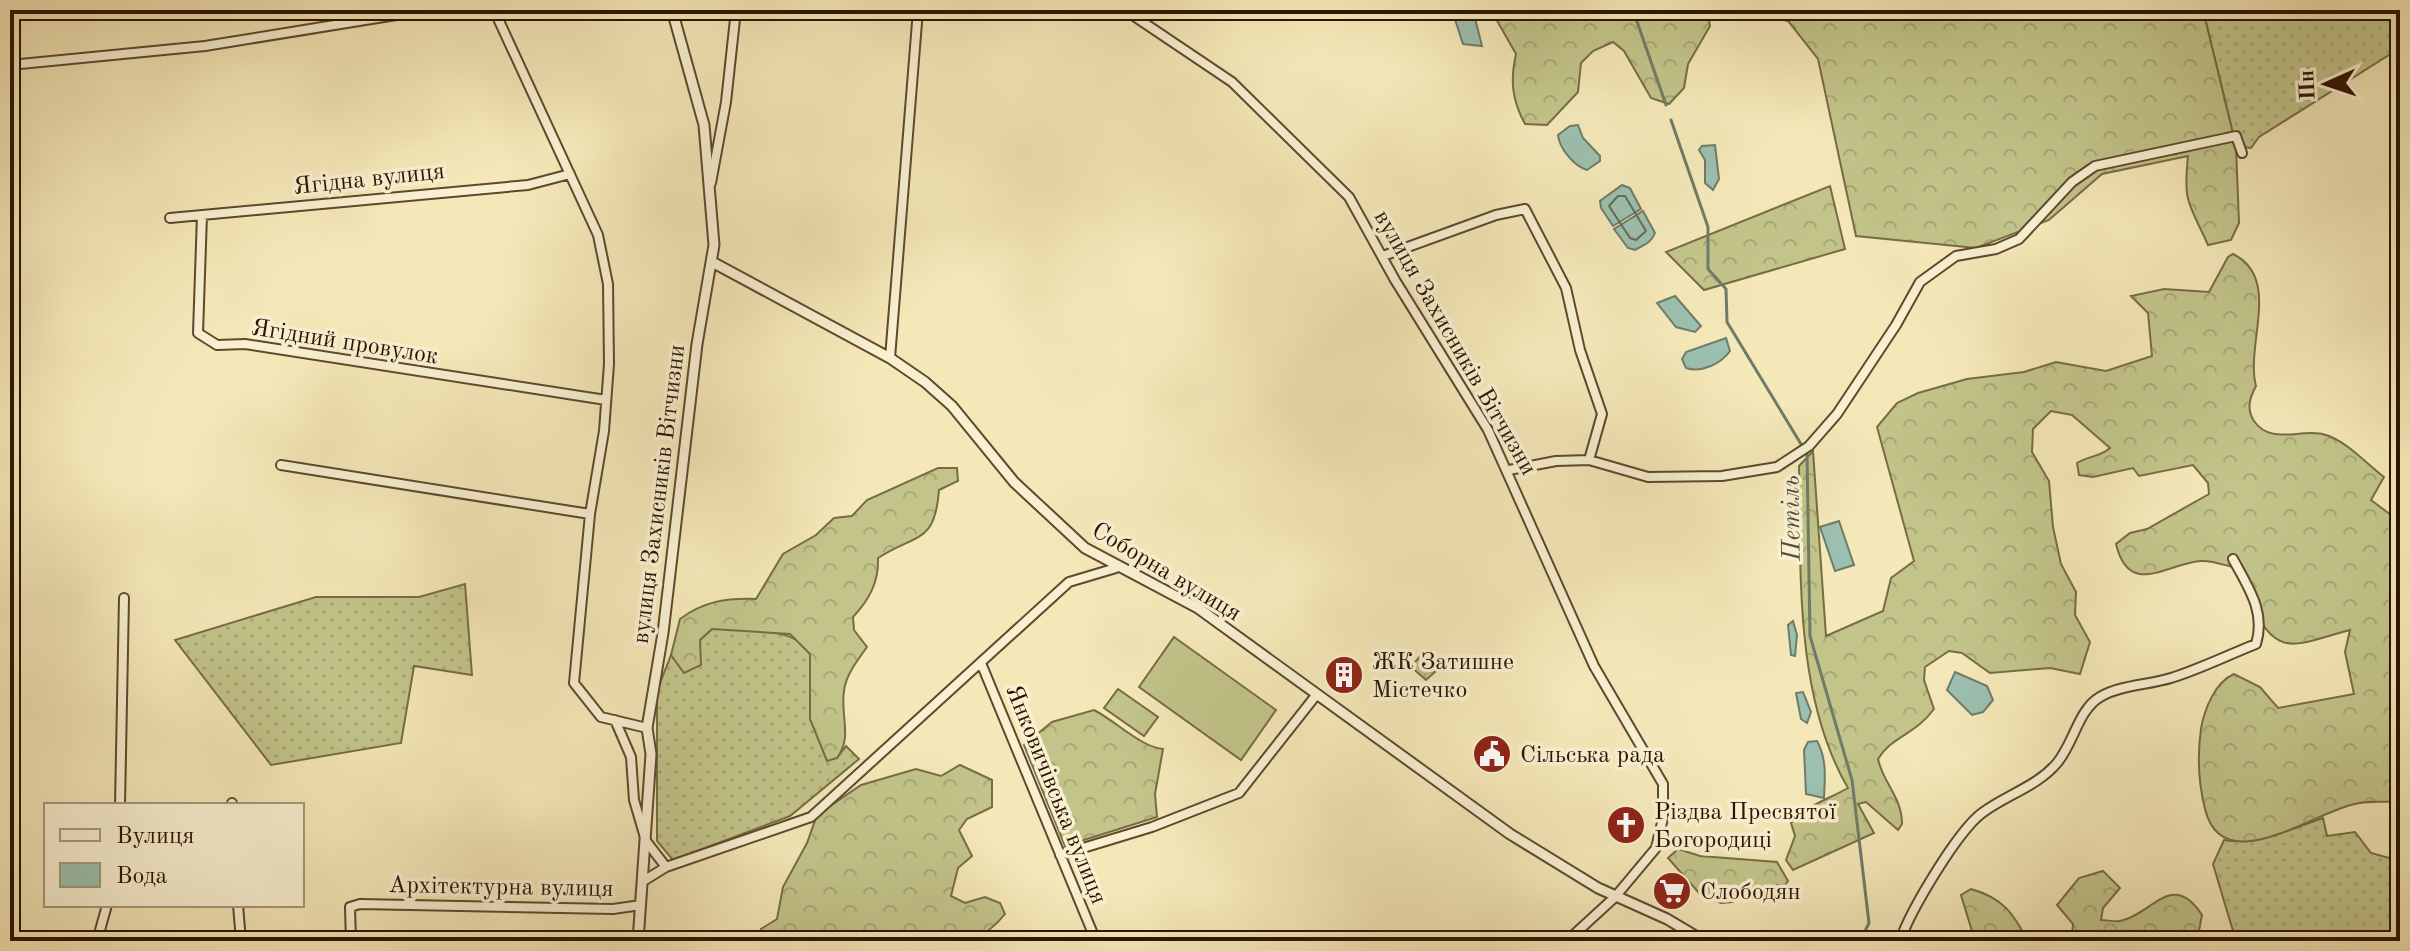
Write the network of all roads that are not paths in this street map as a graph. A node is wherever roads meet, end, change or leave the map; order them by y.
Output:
1 (427, 10) edge
2 (494, 10) edge
3 (672, 10) edge
4 (736, 10) edge
5 (918, 10) edge
6 (1125, 10) edge
7 (10, 65) edge
8 (2242, 153) dead end
9 (570, 174) junction
10 (711, 184) junction
11 (202, 215) junction
12 (170, 218) dead end
13 (1383, 256) junction
14 (714, 263) junction
15 (890, 358) junction
16 (606, 400) junction
17 (1589, 460) junction
18 (281, 465) dead end
19 (1509, 470) junction
20 (590, 514) junction
21 (2233, 559) dead end
22 (1116, 568) junction
23 (124, 598) dead end
24 (981, 663) junction
25 (1317, 694) junction
26 (615, 720) junction
27 (647, 728) junction
28 (120, 803) edge
29 (646, 841) junction
30 (1060, 855) junction
31 (666, 867) junction
32 (645, 880) junction
33 (1615, 897) junction
34 (641, 905) junction
35 (106, 907) edge
36 (238, 907) edge
37 (97, 941) edge
38 (241, 941) edge
39 (351, 941) edge
40 (638, 941) edge
41 (1096, 941) edge
42 (1567, 941) edge
43 (1704, 941) edge
44 (1900, 941) edge

1 - 7 street
2 - 9 street
3 - 10 street, вулиця Захисників Вітчизни
4 - 10 street
5 - 15 street
6 - 13 street, вулиця Захисників Вітчизни
8 - 17 street
9 - 11 street, Ягідна вулиця
9 - 16 street
10 - 14 street, вулиця Захисників Вітчизни
11 - 12 street, Ягідна вулиця
11 - 16 street, Ягідний провулок
13 - 17 street
13 - 19 street, вулиця Захисників Вітчизни
14 - 15 street, Соборна вулиця
14 - 27 street, вулиця Захисників Вітчизни
15 - 22 street, Соборна вулиця
16 - 20 street
17 - 19 street
18 - 20 street
19 - 33 street, вулиця Захисників Вітчизни
20 - 26 street
21 - 44 street
22 - 24 street
22 - 25 street, Соборна вулиця
23 - 28 street
24 - 30 street, Янковичівська вулиця
24 - 31 street
25 - 30 street
25 - 33 street, Соборна вулиця
26 - 27 street
26 - 29 street
27 - 29 street, вулиця Захисників Вітчизни
29 - 31 street
29 - 32 street, вулиця Захисників Вітчизни
30 - 41 street, Янковичівська вулиця
31 - 32 street
32 - 34 street, вулиця Захисників Вітчизни
33 - 42 street, вулиця Захисників Вітчизни
33 - 43 street, Соборна вулиця
34 - 39 street, Архітектурна вулиця
34 - 40 street, вулиця Захисників Вітчизни
35 - 37 street
36 - 38 street

